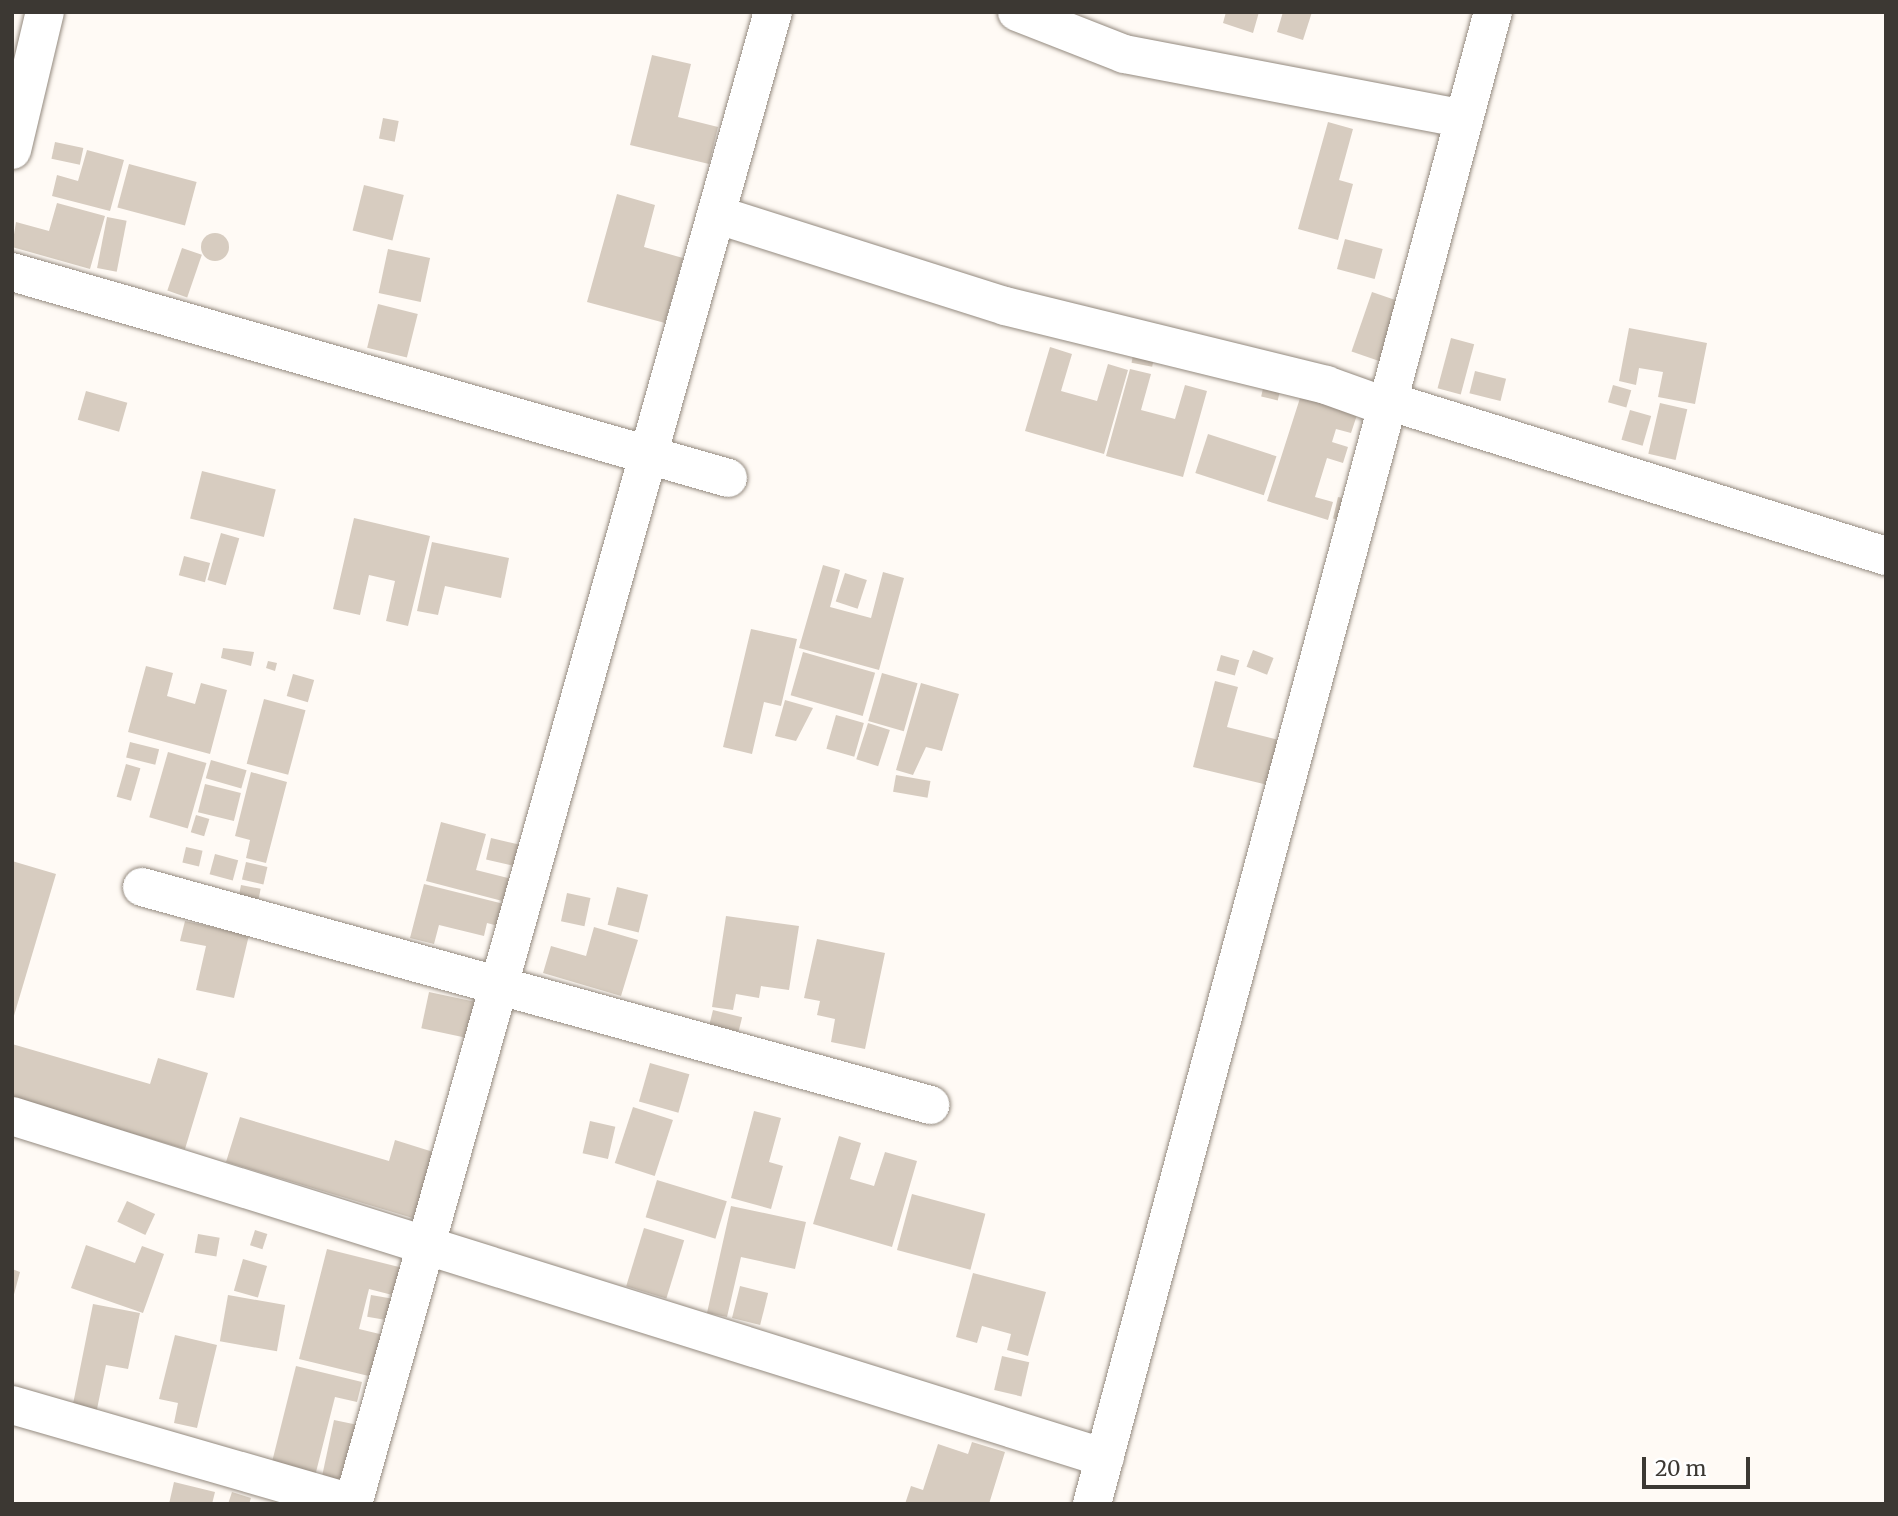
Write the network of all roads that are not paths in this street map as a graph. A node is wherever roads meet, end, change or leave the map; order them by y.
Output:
1 (45, 12) edge
2 (773, 12) edge
3 (1017, 12) edge
4 (1493, 12) edge
5 (1464, 119) junction
6 (12, 150) edge
7 (718, 215) junction
8 (12, 272) edge
9 (1389, 405) junction
10 (647, 455) junction
11 (729, 478) dead end
12 (1886, 556) edge
13 (142, 887) dead end
14 (497, 988) junction
15 (930, 1105) dead end
16 (12, 1116) edge
17 (425, 1244) junction
18 (12, 1405) edge
19 (1105, 1458) junction
20 (353, 1504) edge
21 (1092, 1504) edge

1 - 6 street
2 - 7 street
3 - 5 street
4 - 5 street
5 - 9 street
7 - 9 street
7 - 10 street
8 - 10 street
9 - 12 street
9 - 19 street
10 - 11 street
10 - 14 street
13 - 14 street
14 - 15 street
14 - 17 street
16 - 17 street
17 - 19 street
17 - 20 street
18 - 20 street
19 - 21 street

